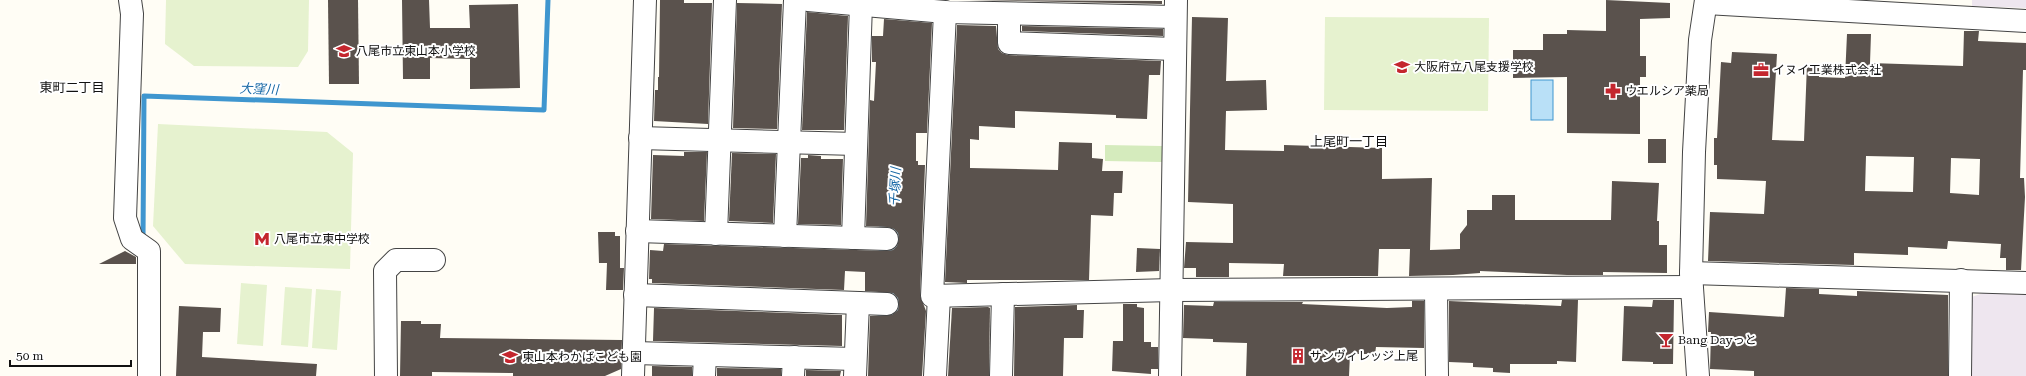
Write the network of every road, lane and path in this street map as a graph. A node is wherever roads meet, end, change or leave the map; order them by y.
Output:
1 (130, 0) edge
2 (645, 0) edge
3 (725, 0) edge
4 (795, 0) edge
5 (808, 0) edge
6 (1706, 1) edge
7 (867, 3) edge
8 (934, 7) edge
9 (1132, 8) edge
10 (1175, 8) edge
11 (1009, 14) junction
12 (1106, 15) junction
13 (2026, 21) edge
14 (1106, 47) junction
15 (1174, 49) junction
16 (640, 138) junction
17 (720, 139) junction
18 (789, 142) junction
19 (856, 144) junction
20 (637, 231) junction
21 (716, 234) junction
22 (785, 236) junction
23 (853, 238) junction
24 (887, 239) dead end
25 (434, 260) dead end
26 (1691, 280) junction
27 (1961, 280) junction
28 (2026, 283) edge
29 (1436, 289) junction
30 (1172, 290) junction
31 (1003, 294) junction
32 (635, 295) junction
33 (939, 296) junction
34 (858, 303) junction
35 (887, 304) dead end
36 (634, 353) junction
37 (704, 365) edge
38 (793, 367) edge
39 (855, 368) edge
40 (149, 376) edge
41 (386, 376) edge
42 (633, 376) edge
43 (935, 376) edge
44 (1001, 376) edge
45 (1170, 376) edge
46 (1437, 376) edge
47 (1698, 376) edge
48 (1960, 376) edge

1 - 40 street
2 - 16 street
3 - 17 street
4 - 18 street
5 - 7 street
6 - 13 street
6 - 26 street
7 - 8 street
7 - 19 street
8 - 11 street
8 - 33 street
9 - 10 street
9 - 12 street
10 - 15 street
11 - 12 street
11 - 14 street
12 - 14 street
14 - 15 street
15 - 30 street
16 - 17 street
16 - 20 street
17 - 18 street
17 - 21 street
18 - 19 street
18 - 22 street
19 - 23 street
20 - 21 street
20 - 32 street
21 - 22 street
22 - 23 street
23 - 24 street
25 - 41 street
26 - 27 street
26 - 29 street
26 - 47 street
27 - 28 street
27 - 48 street
29 - 30 street
29 - 46 street
30 - 31 street
30 - 45 street
31 - 33 street
31 - 44 street
32 - 34 street
32 - 36 street
33 - 43 street
34 - 35 street
34 - 39 street
36 - 37 street
36 - 42 street
37 - 38 street
38 - 39 street

